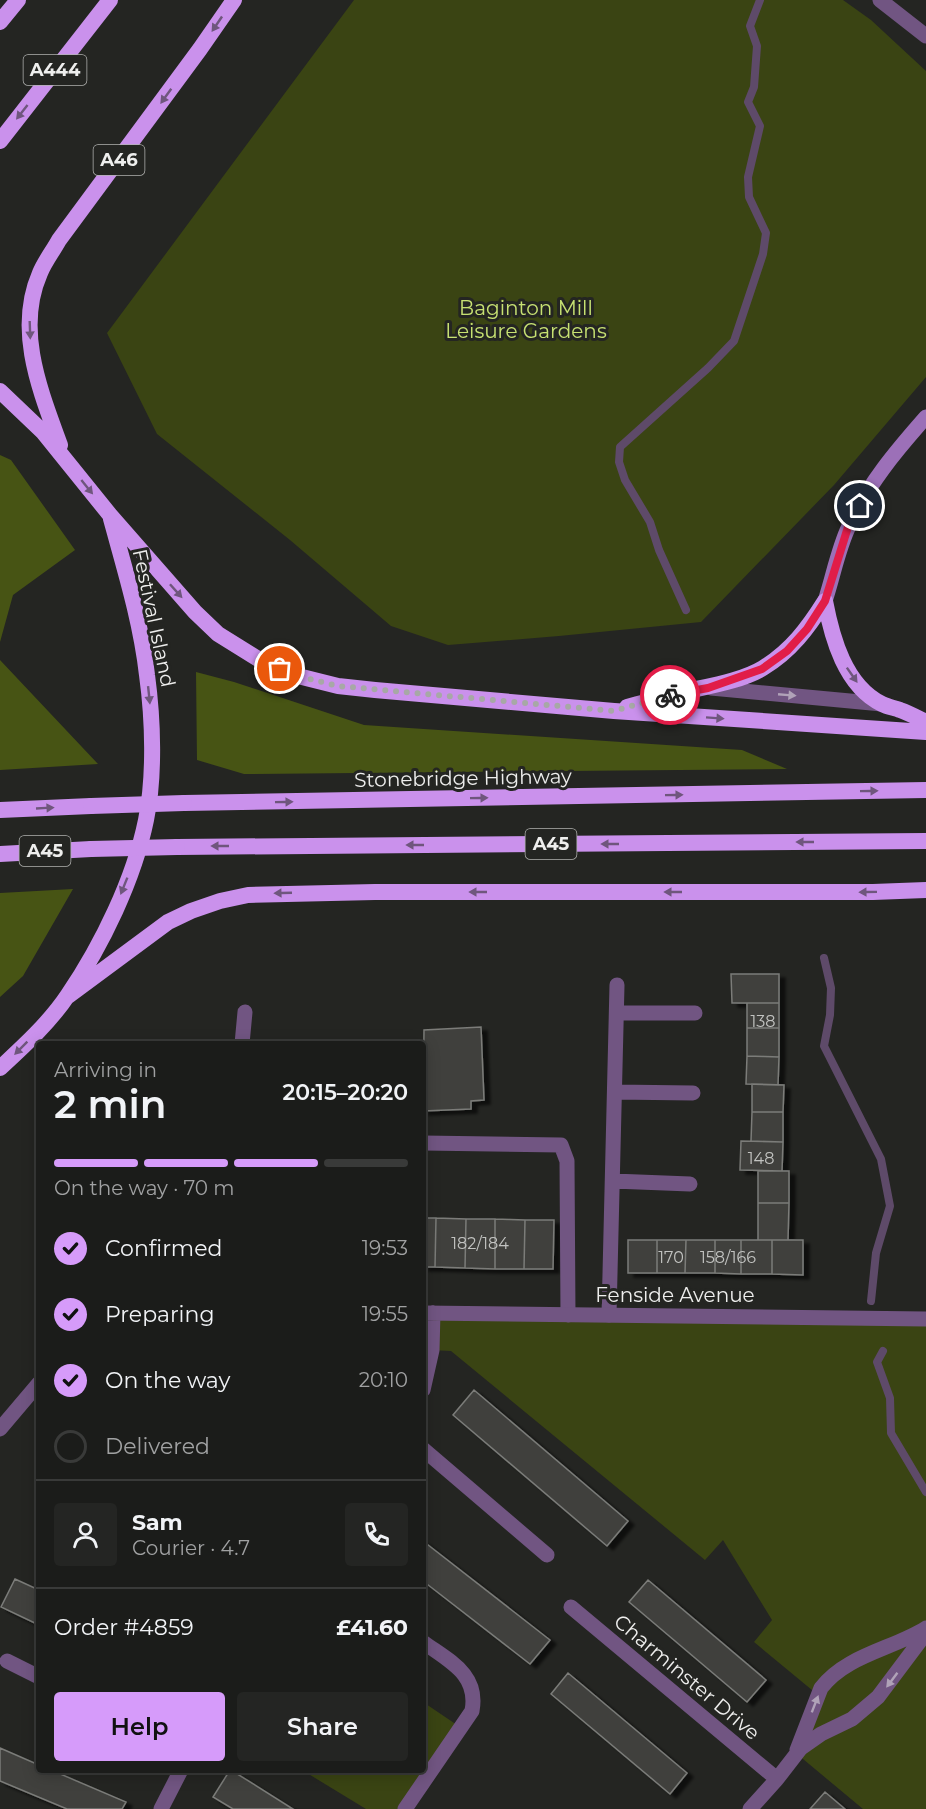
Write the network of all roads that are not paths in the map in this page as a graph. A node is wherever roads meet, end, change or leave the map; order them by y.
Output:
1 (18, 0) edge
2 (110, 0) edge
3 (234, 0) edge
4 (880, 0) edge
5 (0, 22) edge
6 (926, 36) edge
7 (0, 141) edge
8 (0, 392) edge
9 (926, 417) edge
10 (65, 460) junction
11 (110, 515) junction
12 (825, 601) junction
13 (708, 688) junction
14 (882, 704) junction
15 (614, 711) junction
16 (926, 722) edge
17 (926, 732) edge
18 (926, 790) edge
19 (0, 810) edge
20 (926, 842) edge
21 (0, 854) edge
22 (926, 890) edge
23 (617, 985) dead end
24 (68, 996) junction
25 (245, 1012) dead end
26 (617, 1012) junction
27 (696, 1013) dead end
28 (242, 1041) edge
29 (0, 1068) edge
30 (615, 1092) junction
31 (693, 1093) dead end
32 (426, 1143) edge
33 (613, 1181) junction
34 (690, 1184) dead end
35 (428, 1313) edge
36 (567, 1315) junction
37 (609, 1315) junction
38 (926, 1319) edge
39 (426, 1377) edge
40 (36, 1387) edge
41 (0, 1429) edge
42 (426, 1452) edge
43 (547, 1555) dead end
44 (571, 1607) dead end
45 (926, 1630) edge
46 (426, 1644) edge
47 (7, 1661) dead end
48 (36, 1676) edge
49 (793, 1758) junction
50 (179, 1773) edge
51 (777, 1779) junction
52 (161, 1809) edge
53 (406, 1809) edge
54 (750, 1809) edge

1 - 5 highway
2 -> 7 highway, A444
3 -> 10 highway, A46
4 - 6 street
8 - 10 highway, Festival Island
9 - 12 main road
10 -> 11 highway, Festival Island
11 -> 15 highway
11 -> 24 highway, Festival Island
12 - 13 highway
12 -> 14 highway
13 -> 14 street
13 - 15 highway
14 - 16 highway
15 -> 17 highway
19 -> 18 highway, Stonebridge Highway / A45, bridge
20 -> 21 highway, A45, bridge
22 -> 24 highway
23 - 26 street
24 -> 29 highway, Festival Island
25 - 28 street
26 - 27 street
26 - 30 street
30 - 31 street
30 - 33 street
32 - 36 street
33 - 34 street
33 - 37 street
35 - 36 street, Fenside Avenue
35 - 39 street
36 - 37 street, Fenside Avenue
37 - 38 street, Fenside Avenue
40 - 41 street
42 - 43 street
44 - 51 street, Charminster Drive
45 -> 49 street
49 -> 45 street
46 - 53 street
47 - 48 street
49 - 51 street
50 - 52 street
51 - 54 street

